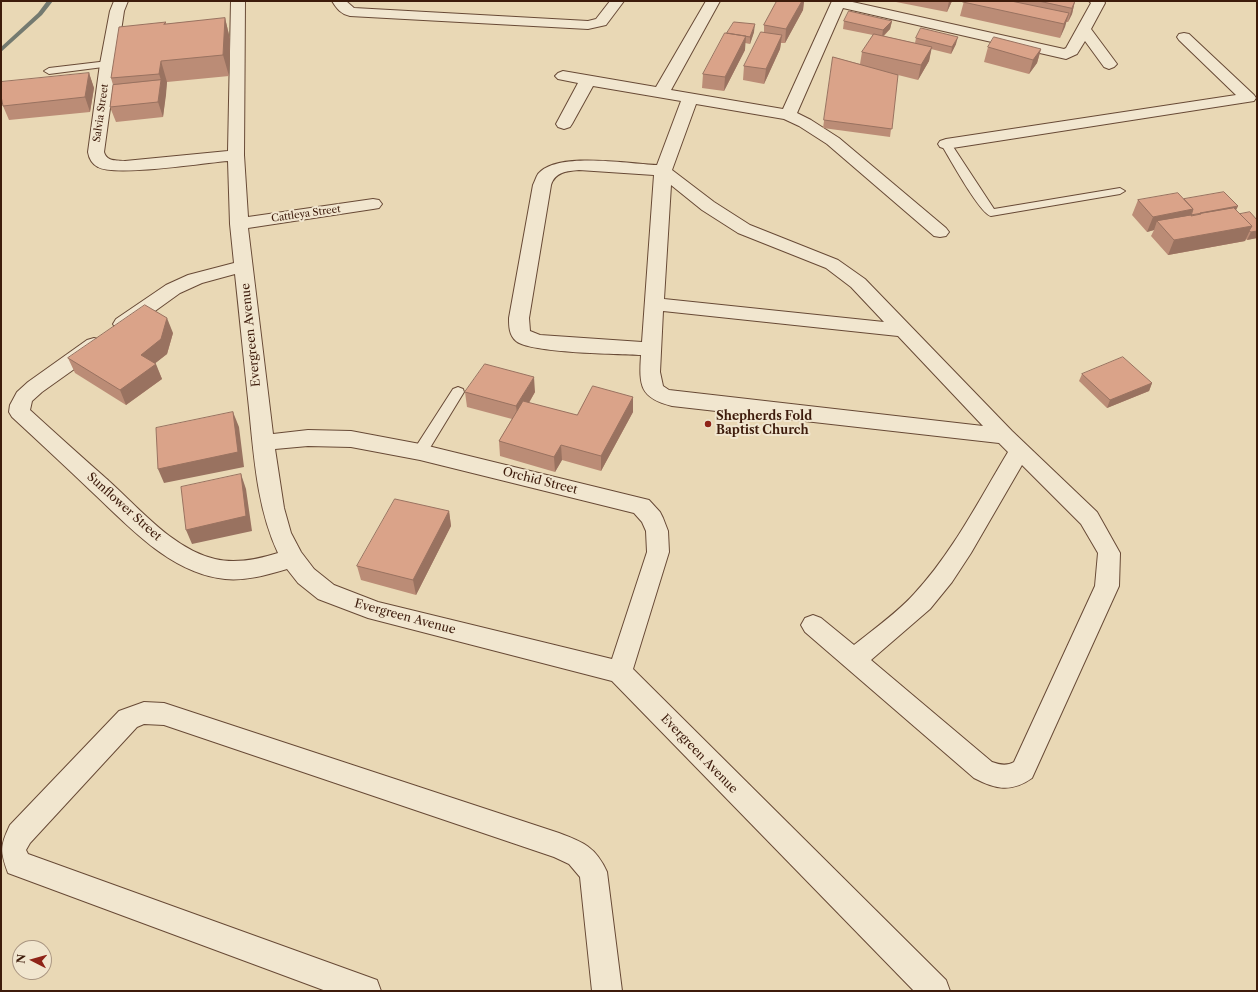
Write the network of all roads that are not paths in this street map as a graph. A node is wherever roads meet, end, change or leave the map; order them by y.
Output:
1 (122, 1) edge
2 (238, 1) edge
3 (339, 1) edge
4 (616, 1) edge
5 (713, 1) edge
6 (838, 2) edge
7 (1097, 2) edge
8 (1084, 30) junction
9 (1184, 37) dead end
10 (108, 64) junction
11 (1109, 64) dead end
12 (49, 71) dead end
13 (563, 76) dead end
14 (588, 80) junction
15 (661, 93) junction
16 (690, 99) junction
17 (788, 115) junction
18 (564, 124) dead end
19 (946, 144) joint
20 (236, 155) junction
21 (663, 171) junction
22 (1120, 191) dead end
23 (374, 204) dead end
24 (239, 224) junction
25 (940, 232) dead end
26 (243, 266) junction
27 (654, 304) junction
28 (903, 330) junction
29 (651, 350) junction
30 (458, 392) dead end
31 (263, 443) junction
32 (1012, 443) junction
33 (420, 452) junction
34 (292, 558) junction
35 (813, 625) dead end
36 (854, 660) junction
37 (620, 672) junction
38 (366, 991) edge
39 (607, 991) edge
40 (935, 991) edge

1 - 10 street, Salvia Street
2 - 20 street, Evergreen Avenue
3 - 4 street
5 - 15 street
6 - 8 street
6 - 17 street
7 - 8 street
8 - 11 street
9 - 19 street
10 - 12 lane
10 - 20 street, Salvia Street
13 - 14 street
14 - 15 street
14 - 18 street
15 - 16 street
16 - 17 street
16 - 21 street
17 - 25 street
19 - 22 lane
20 - 24 street, Evergreen Avenue
21 - 27 street
21 - 28 street
21 - 29 street
23 - 24 street, Cattleya Street
24 - 26 street, Evergreen Avenue
26 - 31 street, Evergreen Avenue
26 - 34 street, Sunflower Street
27 - 28 street
27 - 29 street
28 - 32 street
29 - 32 street
30 - 33 lane
31 - 33 street, Orchid Street
31 - 34 street, Evergreen Avenue
32 - 36 street
32 - 36 street
33 - 37 street, Orchid Street
34 - 37 street, Evergreen Avenue
35 - 36 street
37 - 40 street, Evergreen Avenue
38 - 39 street

